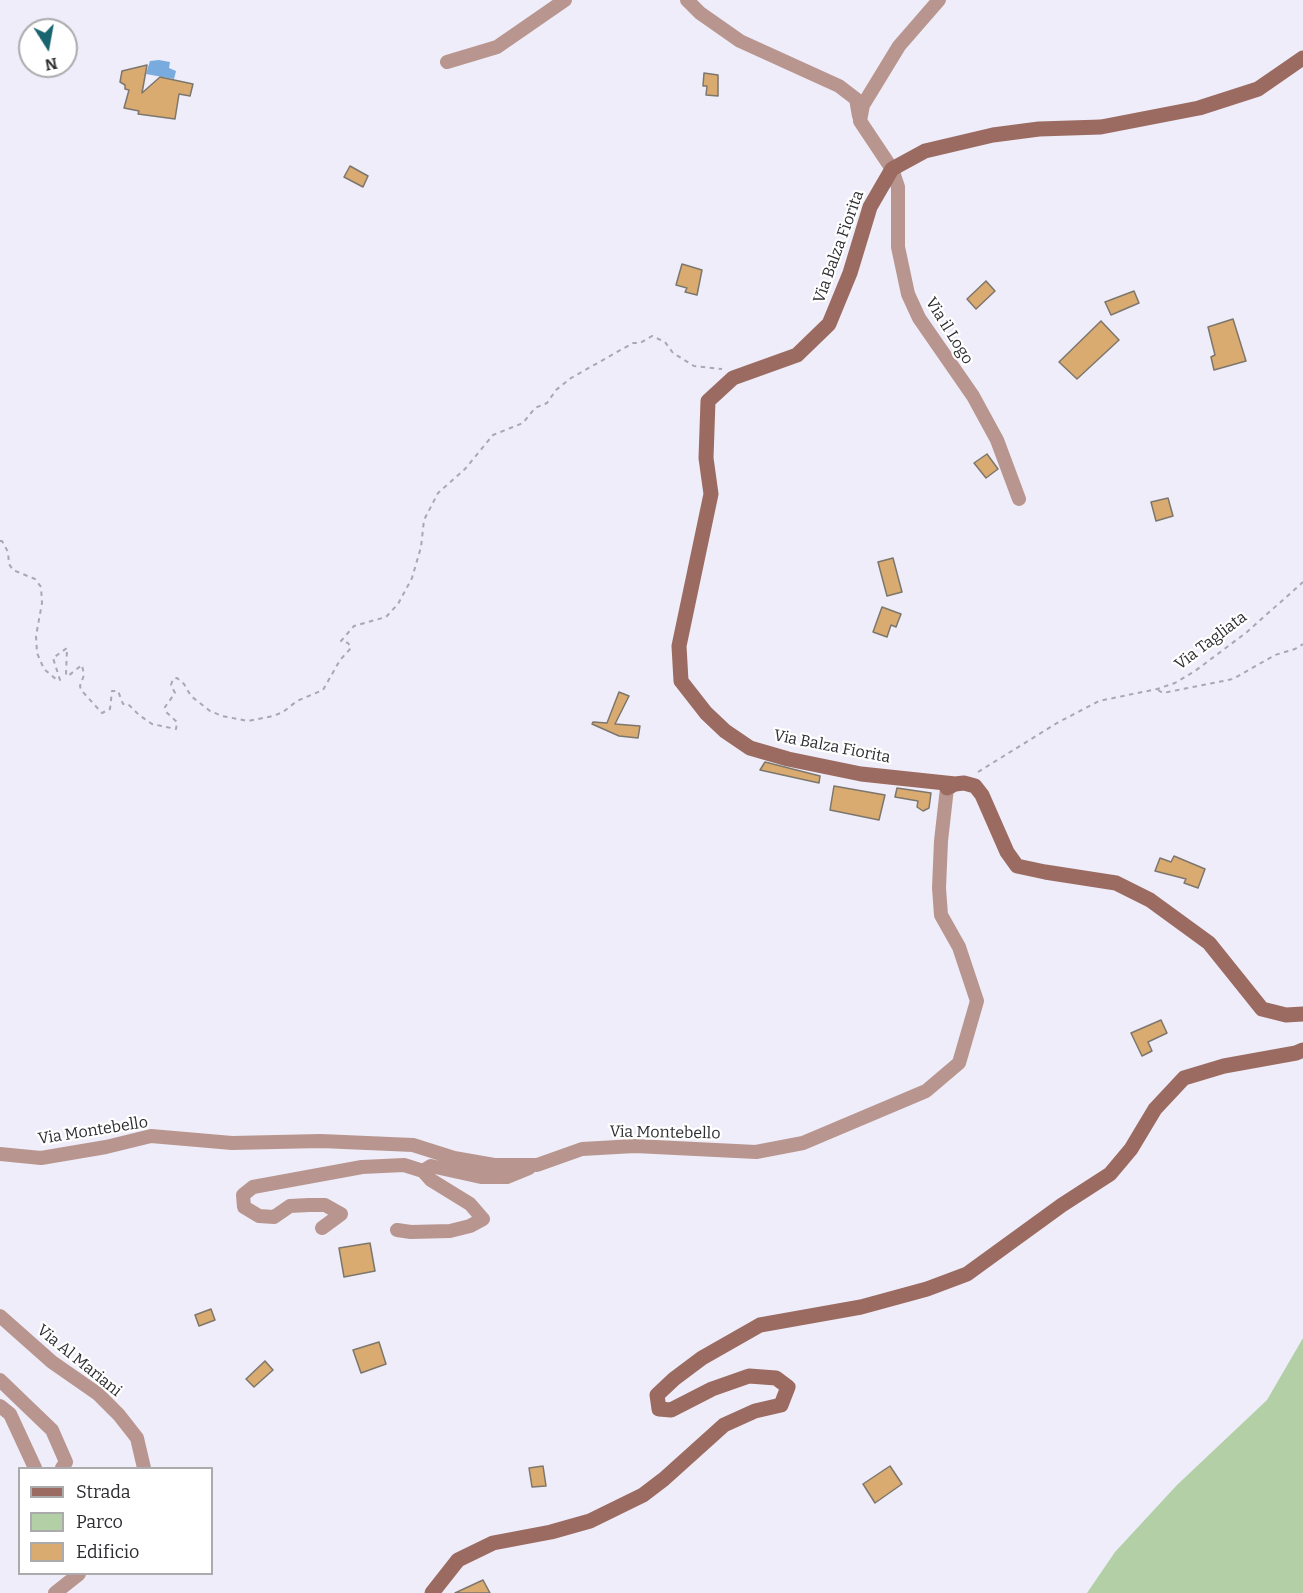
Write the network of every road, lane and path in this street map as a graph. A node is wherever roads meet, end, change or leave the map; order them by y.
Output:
1 (565, 0) edge
2 (687, 0) edge
3 (939, 0) edge
4 (1303, 58) edge
5 (447, 62) dead end
6 (860, 121) junction
7 (892, 169) junction
8 (722, 369) dead end
9 (1019, 499) dead end
10 (0, 541) edge
11 (1303, 582) edge
12 (1303, 644) edge
13 (1157, 689) junction
14 (955, 785) junction
15 (1303, 1014) edge
16 (1303, 1050) edge
17 (0, 1154) edge
18 (537, 1165) junction
19 (423, 1171) junction
20 (322, 1228) dead end
21 (397, 1230) dead end
22 (0, 1316) edge
23 (0, 1380) edge
24 (0, 1406) edge
25 (35, 1467) edge
26 (63, 1467) edge
27 (144, 1467) edge
28 (78, 1575) edge
29 (55, 1593) edge
30 (432, 1593) edge

1 - 5 street
2 - 6 street
3 - 6 street
4 - 7 street
6 - 7 street
7 - 9 street, Via il Logo
7 - 14 street, Via Balza Fiorita
8 - 10 path
11 - 13 path, Via Tagliata
12 - 13 path
13 - 14 path, Via Tagliata
14 - 15 street
14 - 18 street, Via Montebello
16 - 30 street
17 - 18 street, Via Montebello
18 - 19 street
19 - 20 street
19 - 21 street
22 - 27 street, Via Al Mariani
23 - 26 street
24 - 25 street
28 - 29 street

